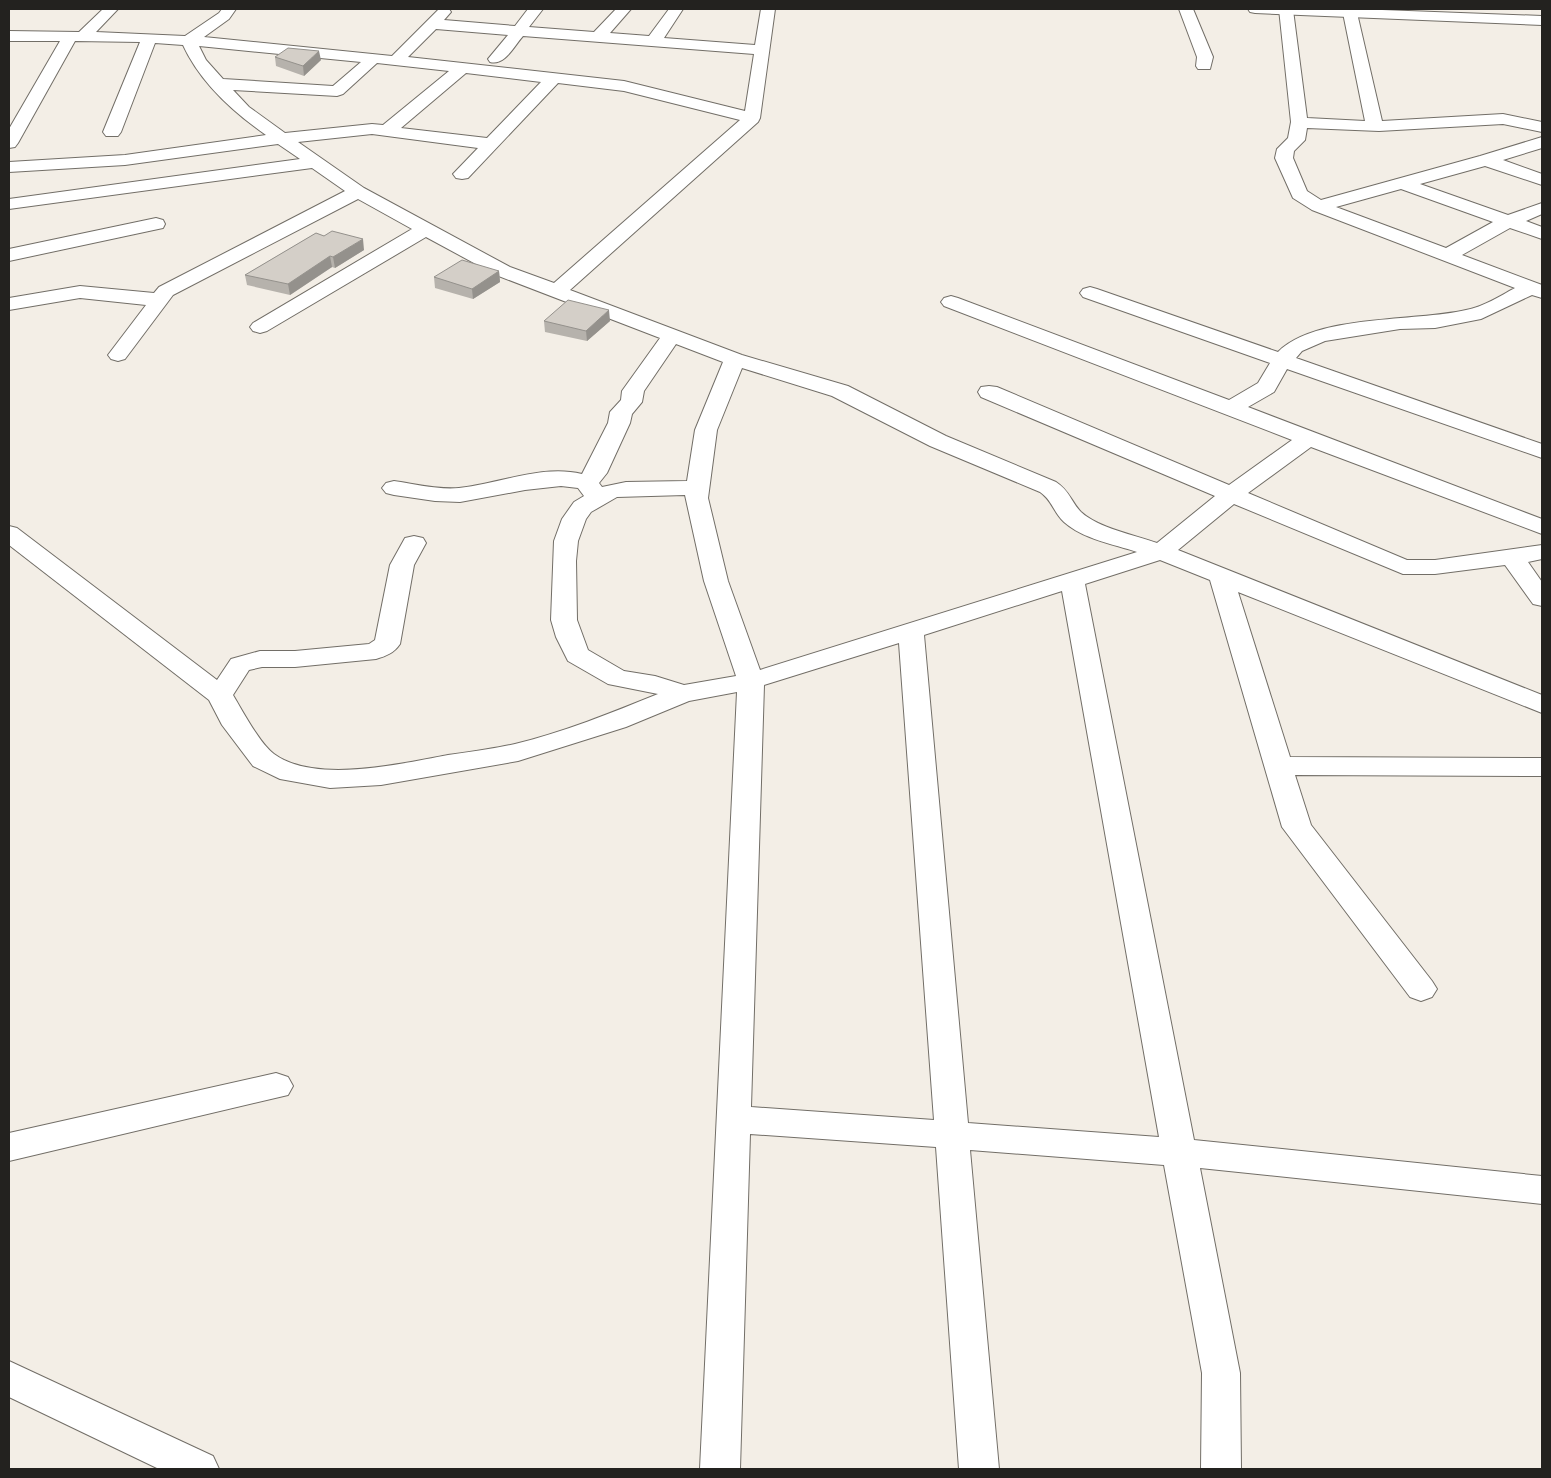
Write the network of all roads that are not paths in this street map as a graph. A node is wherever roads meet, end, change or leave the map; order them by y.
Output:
1 (112, 9) edge
2 (229, 9) edge
3 (447, 9) edge
4 (536, 9) edge
5 (624, 9) edge
6 (676, 9) edge
7 (768, 9) edge
8 (1186, 9) edge
9 (1254, 9) edge
10 (1286, 10) junction
11 (1350, 13) junction
12 (1542, 21) edge
13 (432, 24) junction
14 (1542, 26) edge
15 (519, 30) junction
16 (9, 36) edge
17 (77, 36) junction
18 (598, 36) junction
19 (149, 38) junction
20 (189, 40) junction
21 (654, 41) junction
22 (762, 50) junction
23 (373, 59) junction
24 (496, 60) dead end
25 (394, 62) junction
26 (1204, 66) dead end
27 (462, 69) junction
28 (553, 79) junction
29 (220, 84) junction
30 (16, 117) edge
31 (752, 118) junction
32 (1299, 122) junction
33 (1374, 125) junction
34 (1542, 127) edge
35 (386, 131) junction
36 (112, 132) dead end
37 (282, 138) junction
38 (9, 142) edge
39 (1542, 142) edge
40 (490, 144) junction
41 (1486, 160) junction
42 (316, 162) junction
43 (9, 167) edge
44 (462, 174) dead end
45 (1542, 180) edge
46 (1401, 183) junction
47 (358, 192) junction
48 (9, 204) edge
49 (1318, 206) junction
50 (1542, 208) edge
51 (1509, 221) junction
52 (156, 224) dead end
53 (427, 228) junction
54 (1542, 233) edge
55 (9, 255) edge
56 (1448, 255) junction
57 (1537, 290) edge
58 (556, 292) junction
59 (1090, 293) dead end
60 (160, 300) junction
61 (951, 302) dead end
62 (9, 304) edge
63 (260, 327) dead end
64 (672, 335) junction
65 (118, 355) dead end
66 (735, 359) junction
67 (1282, 360) junction
68 (989, 392) dead end
69 (1232, 408) junction
70 (1309, 438) junction
71 (1542, 451) edge
72 (697, 487) junction
73 (394, 488) dead end
74 (592, 491) junction
75 (1230, 495) junction
76 (1542, 527) edge
77 (9, 533) edge
78 (414, 544) dead end
79 (1162, 552) junction
80 (1542, 552) edge
81 (1512, 557) junction
82 (1221, 576) junction
83 (1072, 580) junction
84 (1542, 599) edge
85 (911, 631) junction
86 (751, 681) junction
87 (682, 694) junction
88 (220, 695) junction
89 (1542, 704) edge
90 (1279, 766) junction
91 (1542, 767) edge
92 (1421, 990) dead end
93 (276, 1086) dead end
94 (734, 1119) junction
95 (952, 1134) junction
96 (9, 1147) edge
97 (1180, 1152) junction
98 (1542, 1190) edge
99 (9, 1378) edge
100 (199, 1469) edge
101 (720, 1469) edge
102 (979, 1469) edge
103 (1222, 1469) edge

1 - 17 street
2 - 20 street
3 - 13 street
4 - 15 street
5 - 18 street
6 - 21 street
7 - 22 street
8 - 26 street
9 - 10 street
10 - 11 street
10 - 32 street
11 - 12 street
11 - 33 street
12 - 14 street
13 - 15 street
13 - 25 street
15 - 18 street
15 - 24 street
16 - 17 street
17 - 19 street
17 - 30 street
18 - 21 street
19 - 20 street
19 - 36 street
20 - 23 street
20 - 29 street
21 - 22 street
22 - 31 street
23 - 25 street
23 - 29 street
25 - 27 street
27 - 28 street
27 - 35 street
28 - 31 street
28 - 40 street
29 - 37 street
30 - 38 street
31 - 58 street
32 - 33 street
32 - 49 street
33 - 34 street
35 - 37 street
35 - 40 street
37 - 42 street
37 - 43 street
39 - 41 street
40 - 44 street
41 - 45 street
41 - 46 street
42 - 47 street
42 - 48 street
46 - 49 street
46 - 51 street
47 - 53 street
47 - 60 street
49 - 56 street
50 - 51 street
51 - 54 street
51 - 56 street
52 - 55 street
53 - 58 street
53 - 63 street
56 - 57 street
57 - 67 street
58 - 64 street
59 - 67 street
60 - 62 street
60 - 65 street
61 - 69 street
64 - 66 street
64 - 74 street
66 - 72 street
66 - 79 street
67 - 69 street
67 - 71 street
68 - 75 street
69 - 70 street
70 - 75 street
70 - 76 street
72 - 74 street
72 - 86 street
73 - 74 street
74 - 87 street
75 - 79 street
75 - 81 street
77 - 88 street
78 - 88 street
79 - 82 street
79 - 83 street
80 - 81 street
81 - 84 street
82 - 89 street
82 - 90 street
83 - 85 street
83 - 97 street
85 - 86 street
85 - 95 street
86 - 87 street
86 - 94 street
87 - 88 street
90 - 91 street
90 - 92 street
93 - 96 street
94 - 95 street
94 - 101 street
95 - 97 street
95 - 102 street
97 - 98 street
97 - 103 street
99 - 100 street

